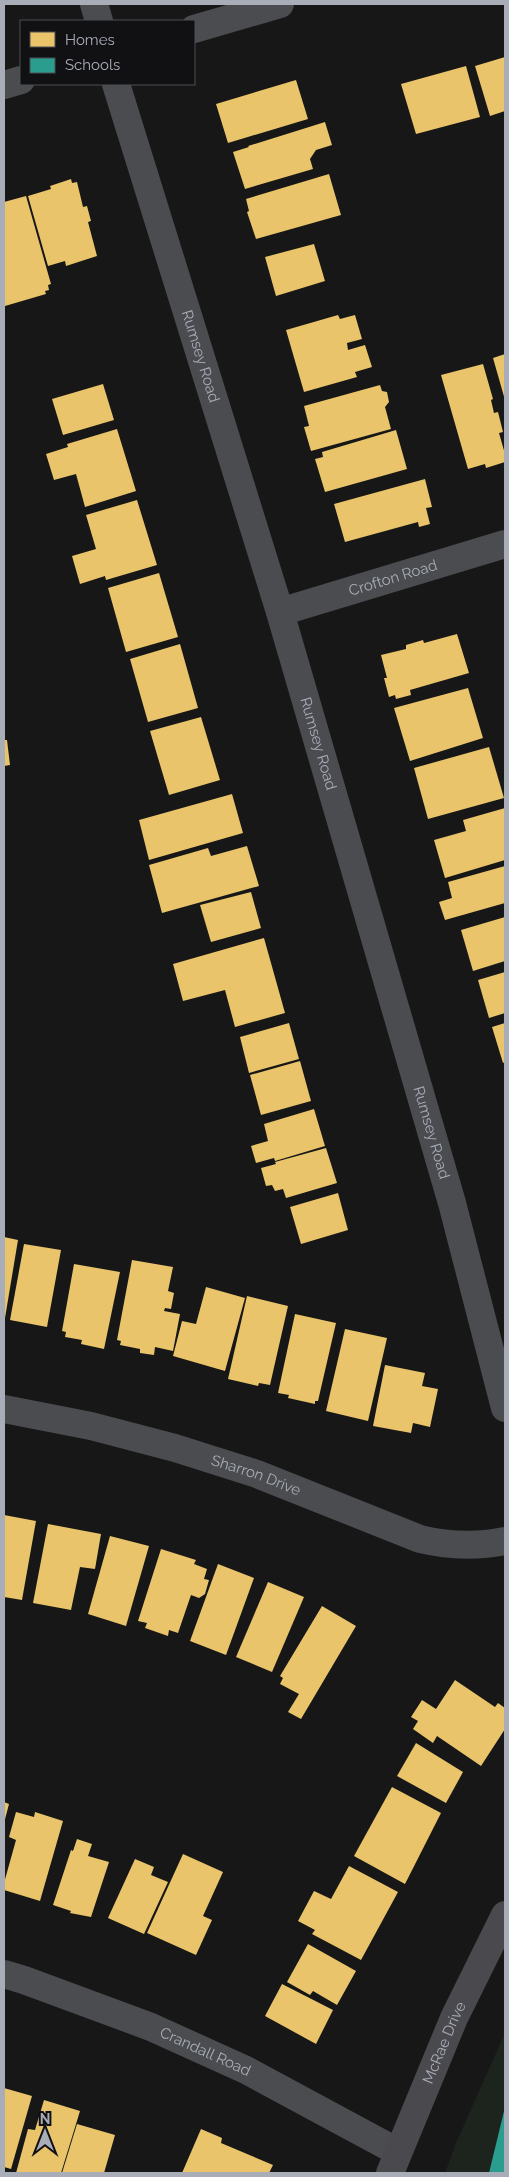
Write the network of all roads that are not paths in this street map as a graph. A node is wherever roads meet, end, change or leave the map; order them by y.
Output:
1 (94, 4) edge
2 (280, 4) edge
3 (99, 20) edge
4 (195, 29) edge
5 (20, 80) edge
6 (4, 85) edge
7 (116, 85) edge
8 (505, 544) edge
9 (280, 612) junction
10 (505, 1408) edge
11 (4, 1409) edge
12 (505, 1541) edge
13 (505, 1915) edge
14 (4, 1974) edge
15 (394, 2162) edge

1 - 3 street
2 - 4 street
5 - 6 street
7 - 9 street, Rumsey Road
8 - 9 street, Crofton Road
9 - 10 street, Rumsey Road
11 - 12 street, Sharron Drive
13 - 15 street, McRae Drive
14 - 15 street, Crandall Road

